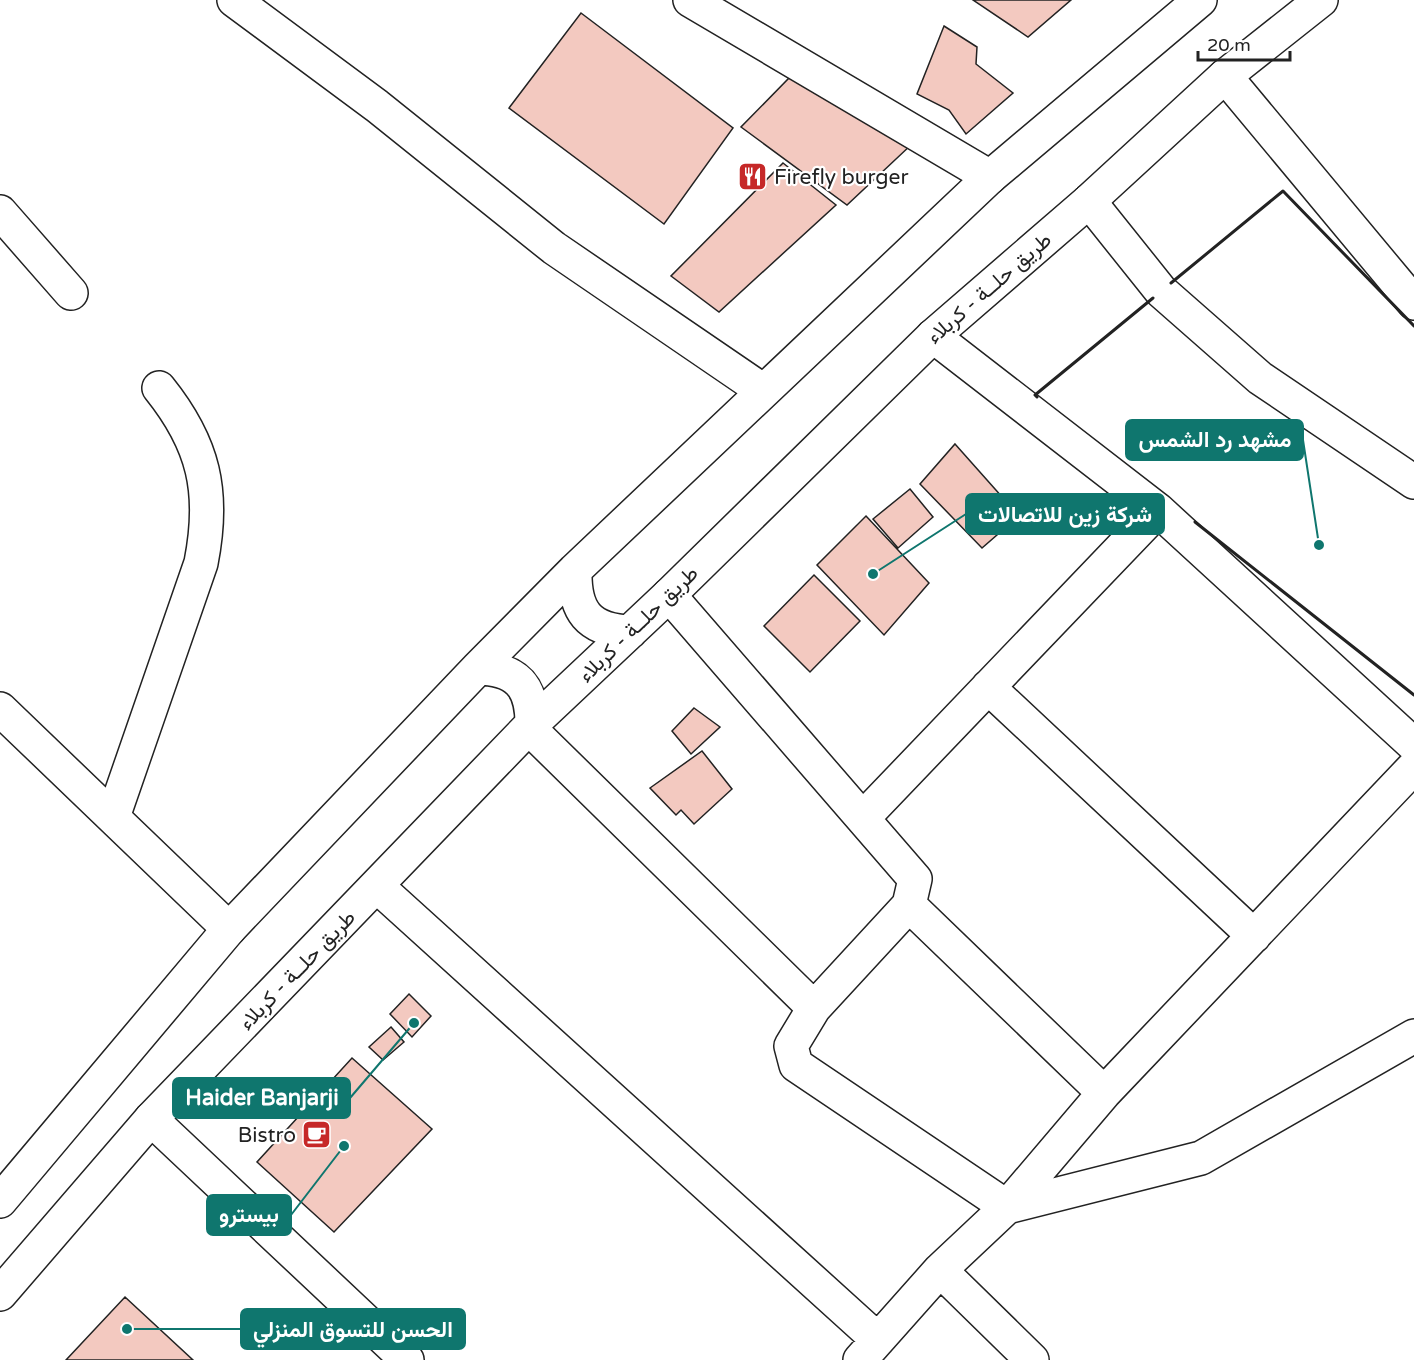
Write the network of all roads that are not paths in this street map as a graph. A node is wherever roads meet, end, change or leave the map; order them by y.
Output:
1 (234, 0) edge
2 (690, 0) edge
3 (1200, 0) edge
4 (1321, 0) edge
5 (1225, 76) junction
6 (990, 177) junction
7 (1089, 201) junction
8 (2, 217) edge
9 (71, 293) dead end
10 (1411, 293) edge
11 (933, 336) junction
12 (159, 388) dead end
13 (762, 390) junction
14 (1414, 482) edge
15 (1158, 510) junction
16 (575, 570) junction
17 (669, 595) junction
18 (630, 632) junction
19 (478, 668) junction
20 (988, 687) junction
21 (0, 709) edge
22 (530, 726) junction
23 (1414, 745) edge
24 (1414, 767) edge
25 (112, 817) junction
26 (863, 818) junction
27 (378, 887) junction
28 (909, 905) junction
29 (229, 929) junction
30 (1254, 936) junction
31 (814, 1008) junction
32 (1414, 1036) edge
33 (1104, 1093) junction
34 (151, 1119) junction
35 (0, 1201) edge
36 (1007, 1207) junction
37 (940, 1270) junction
38 (0, 1294) edge
39 (869, 1350) edge
40 (407, 1360) edge
41 (1032, 1360) edge

1 - 13 street
2 - 6 street
3 - 6 street
4 - 5 street, طريق حلــة - كربلاء
5 - 7 street, طريق حلــة - كربلاء
5 - 10 street
6 - 13 street
7 - 11 street, طريق حلــة - كربلاء
7 - 14 street
8 - 9 street
11 - 15 street
11 - 17 street, طريق حلــة - كربلاء
12 - 25 street
13 - 16 street
15 - 20 street
15 - 23 street
16 - 18 street
16 - 19 street
17 - 18 street, طريق حلــة - كربلاء
17 - 26 street
18 - 22 street, طريق حلــة - كربلاء
19 - 22 street
19 - 29 street
20 - 26 street
20 - 30 street
21 - 25 street
22 - 27 street, طريق حلــة - كربلاء
22 - 31 street
24 - 30 street
25 - 29 street
26 - 28 street
27 - 34 street, طريق حلــة - كربلاء
27 - 39 street
28 - 31 street
28 - 33 street
29 - 35 street
30 - 33 street
31 - 36 street
32 - 36 street
33 - 36 street
34 - 38 street, طريق حلــة - كربلاء
34 - 40 street
36 - 37 street
37 - 39 street
37 - 41 street

